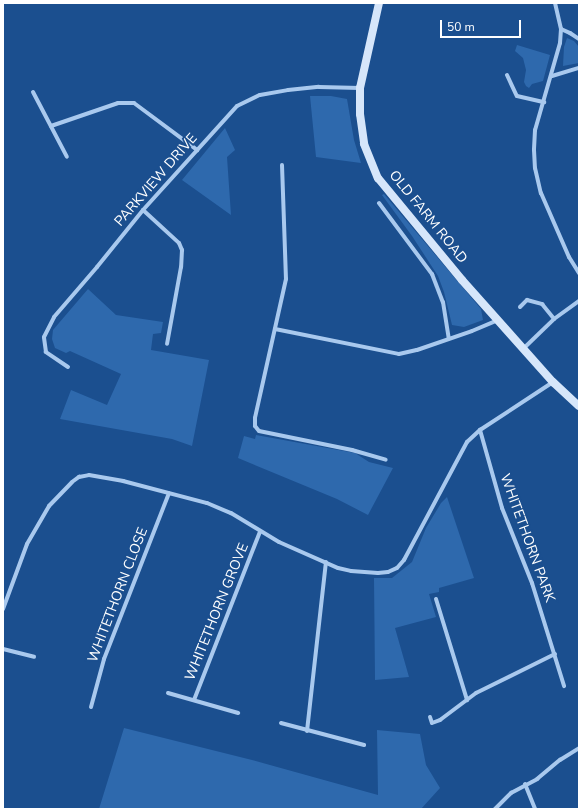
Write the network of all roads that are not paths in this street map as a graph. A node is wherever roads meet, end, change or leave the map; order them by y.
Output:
1 (379, 3) edge
2 (555, 3) edge
3 (560, 29) junction
4 (579, 39) edge
5 (579, 68) edge
6 (507, 75) dead end
7 (552, 76) junction
8 (360, 88) junction
9 (33, 92) dead end
10 (544, 102) junction
11 (51, 126) junction
12 (197, 150) junction
13 (67, 157) dead end
14 (282, 165) dead end
15 (379, 203) dead end
16 (143, 210) junction
17 (579, 273) edge
18 (579, 301) edge
19 (520, 307) dead end
20 (554, 319) junction
21 (498, 320) junction
22 (275, 329) junction
23 (449, 339) junction
24 (167, 344) dead end
25 (524, 348) junction
26 (68, 367) dead end
27 (553, 382) junction
28 (579, 406) edge
29 (480, 430) junction
30 (386, 460) dead end
31 (169, 493) junction
32 (260, 532) junction
33 (326, 562) junction
34 (436, 599) dead end
35 (3, 609) edge
36 (3, 649) edge
37 (555, 654) junction
38 (34, 657) dead end
39 (564, 686) dead end
40 (168, 693) dead end
41 (194, 700) junction
42 (468, 700) junction
43 (91, 707) dead end
44 (238, 713) dead end
45 (430, 717) dead end
46 (281, 723) dead end
47 (307, 730) junction
48 (364, 745) dead end
49 (579, 748) edge
50 (525, 784) junction
51 (495, 809) edge
52 (535, 809) edge

1 - 8 street, OLD FARM ROAD
2 - 3 street
3 - 4 street
3 - 7 street
5 - 7 street
6 - 10 street
7 - 10 street
8 - 12 street, PARKVIEW DRIVE
8 - 21 street, OLD FARM ROAD
9 - 11 street
10 - 17 street
11 - 12 street
11 - 13 street
12 - 16 street, PARKVIEW DRIVE
14 - 22 street
15 - 23 street
16 - 24 street
16 - 26 street, PARKVIEW DRIVE
18 - 20 street
19 - 20 street
20 - 25 street
21 - 23 street
21 - 25 street, OLD FARM ROAD
22 - 23 street
22 - 30 street
25 - 27 street, OLD FARM ROAD
27 - 28 street, OLD FARM ROAD
27 - 29 street
29 - 33 street, WHITETHORN GROVE
29 - 37 street, WHITETHORN PARK
31 - 32 street, WHITETHORN GROVE
31 - 35 street
31 - 43 street, WHITETHORN CLOSE
32 - 33 street, WHITETHORN GROVE
32 - 41 street, WHITETHORN GROVE
33 - 47 street
34 - 42 street
36 - 38 street
37 - 39 street, WHITETHORN PARK
37 - 42 street
40 - 41 street
41 - 44 street
42 - 45 street
46 - 47 street
47 - 48 street
49 - 50 street
50 - 51 street
50 - 52 street

